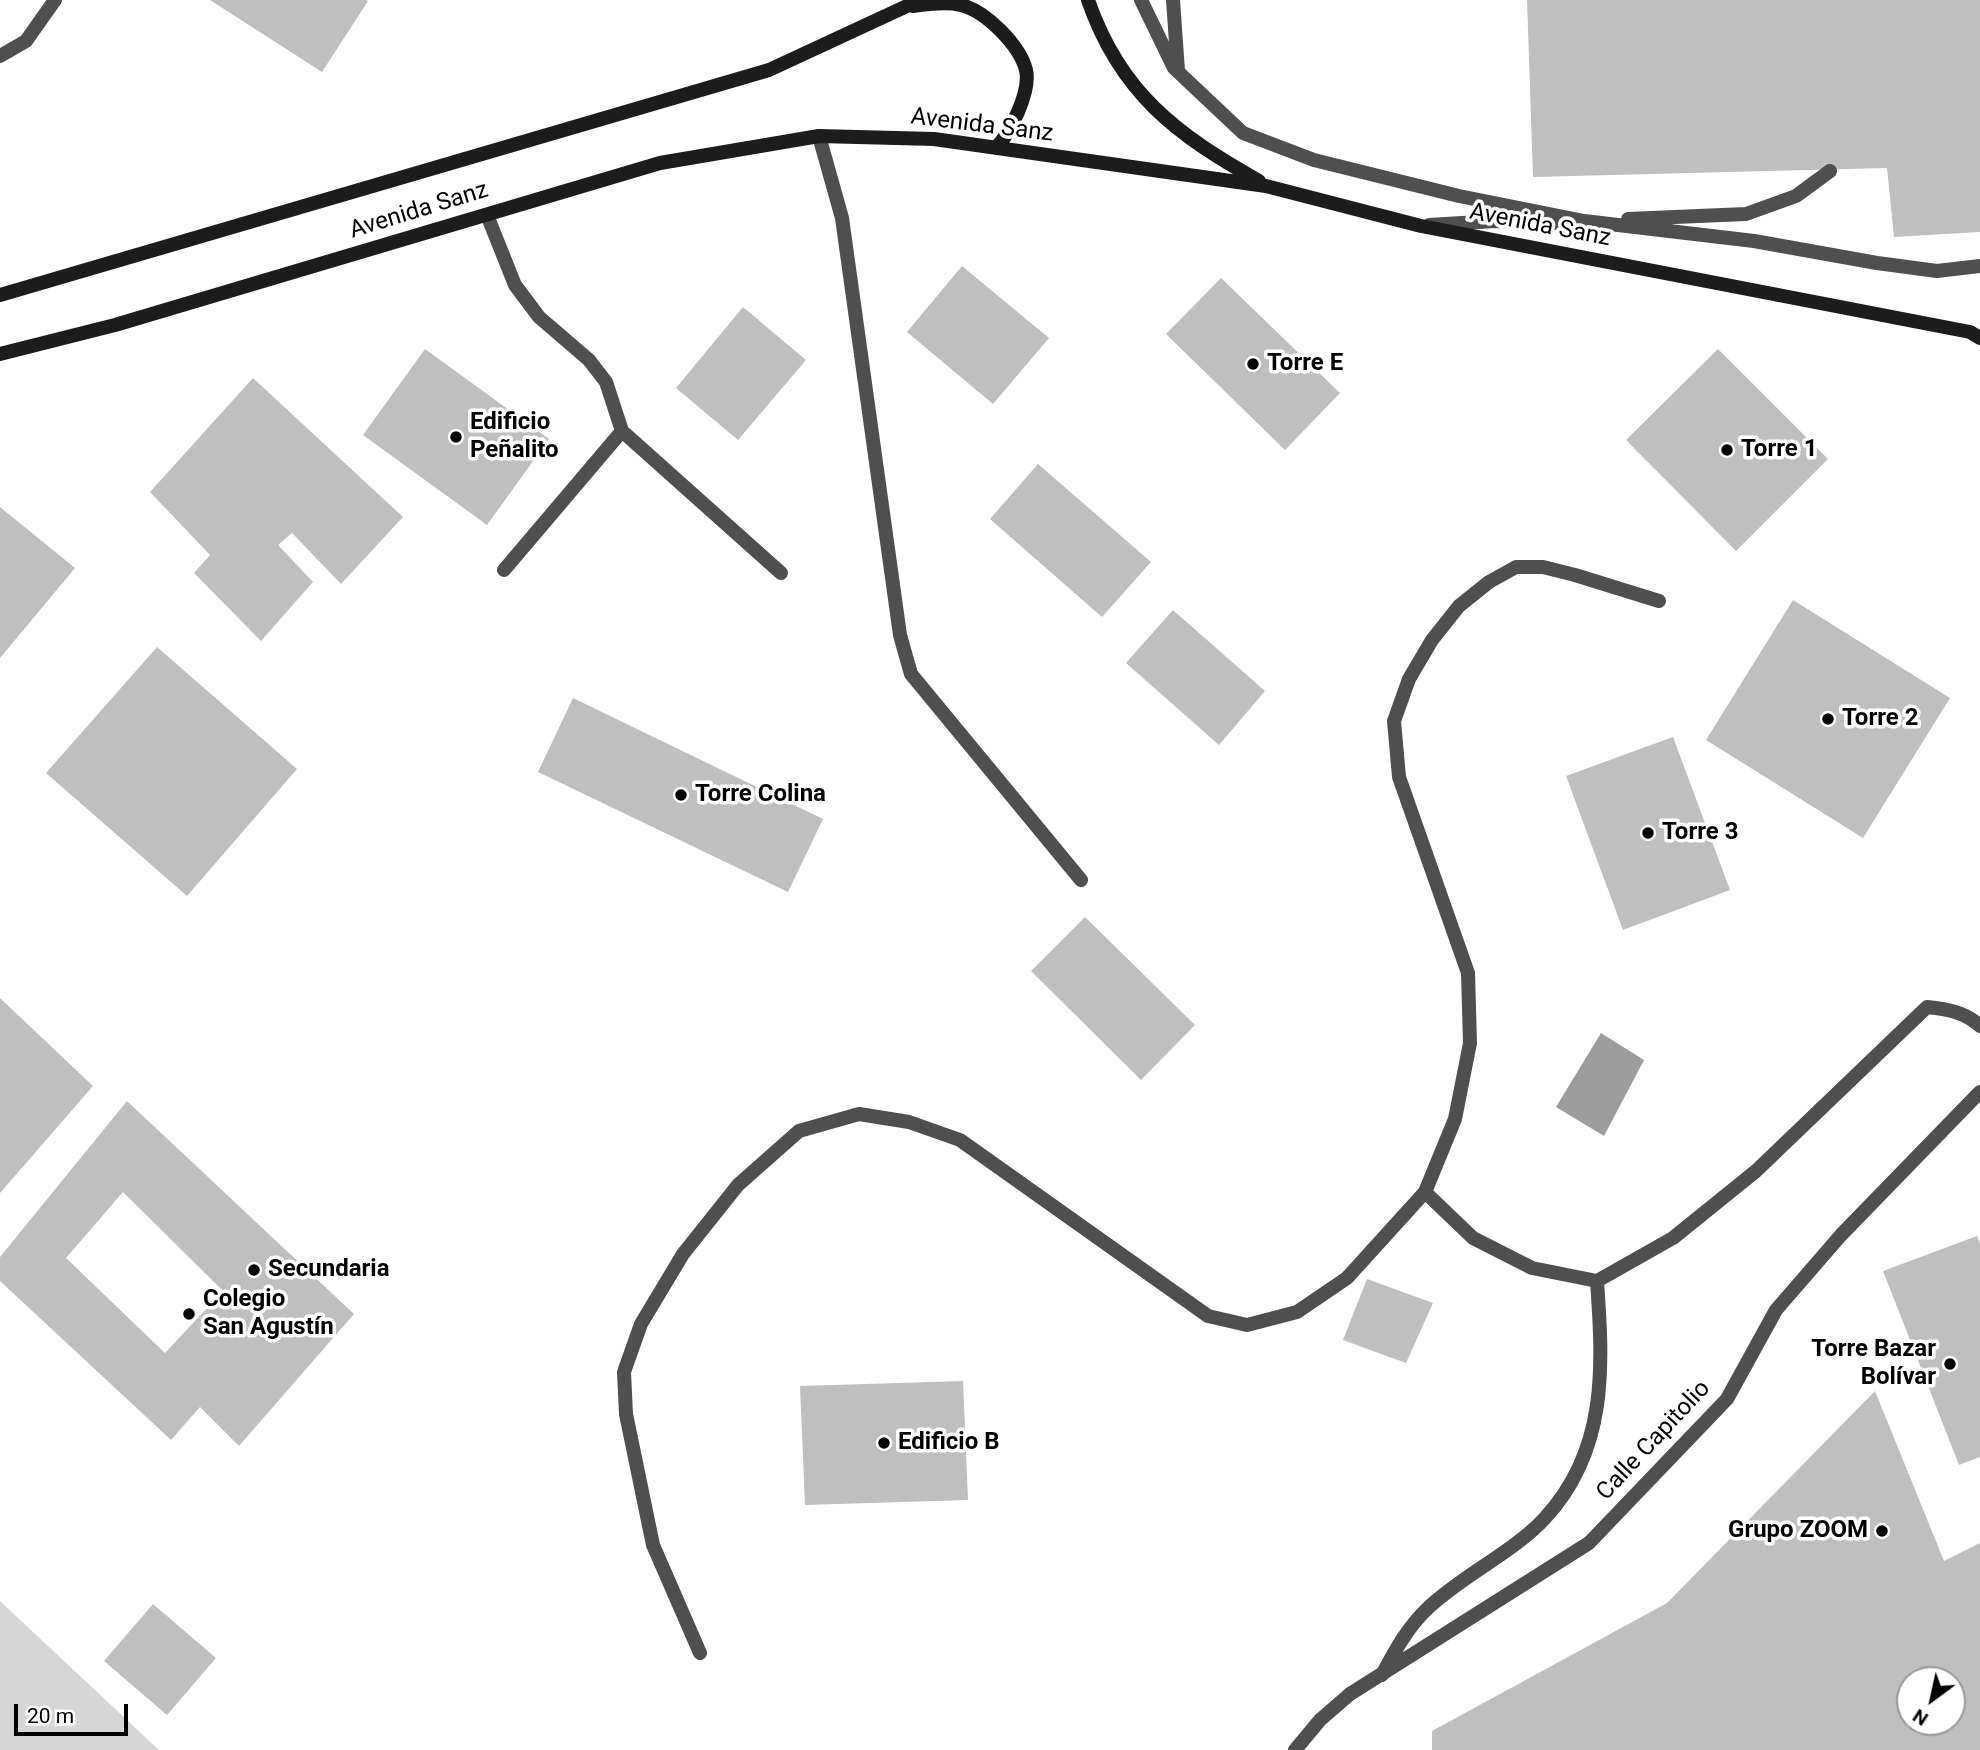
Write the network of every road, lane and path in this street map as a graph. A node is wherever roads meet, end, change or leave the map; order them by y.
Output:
1 (55, 0) edge
2 (1088, 0) edge
3 (1141, 0) edge
4 (1173, 0) edge
5 (914, 4) edge
6 (0, 56) edge
7 (1178, 73) junction
8 (819, 136) junction
9 (996, 148) junction
10 (1830, 171) dead end
11 (1266, 186) junction
12 (487, 215) junction
13 (1584, 221) junction
14 (1421, 226) junction
15 (1980, 266) edge
16 (0, 295) edge
17 (1977, 333) edge
18 (0, 354) edge
19 (622, 431) junction
20 (504, 570) dead end
21 (781, 573) dead end
22 (1659, 601) dead end
23 (1081, 880) dead end
24 (1980, 1026) edge
25 (1980, 1092) edge
26 (1425, 1192) junction
27 (1597, 1281) junction
28 (700, 1653) dead end
29 (1382, 1675) junction
30 (1295, 1750) edge

1 - 6 street
2 - 11 street
3 - 7 street
4 - 7 street
5 - 9 street, Avenida Sanz
5 - 16 street, Avenida Sanz
7 - 13 street
8 - 9 street, Avenida Sanz
8 - 12 street, Avenida Sanz
8 - 23 street
9 - 11 street, Avenida Sanz
10 - 13 street
11 - 14 street, Avenida Sanz
12 - 18 street, Avenida Sanz
12 - 19 street
13 - 14 street
13 - 15 street
14 - 17 street, Avenida Sanz
19 - 20 street
19 - 21 street
22 - 26 street
24 - 27 street
25 - 29 street, Calle Capitolio
26 - 27 street
26 - 28 street
27 - 29 street
29 - 30 street, Calle Capitolio

